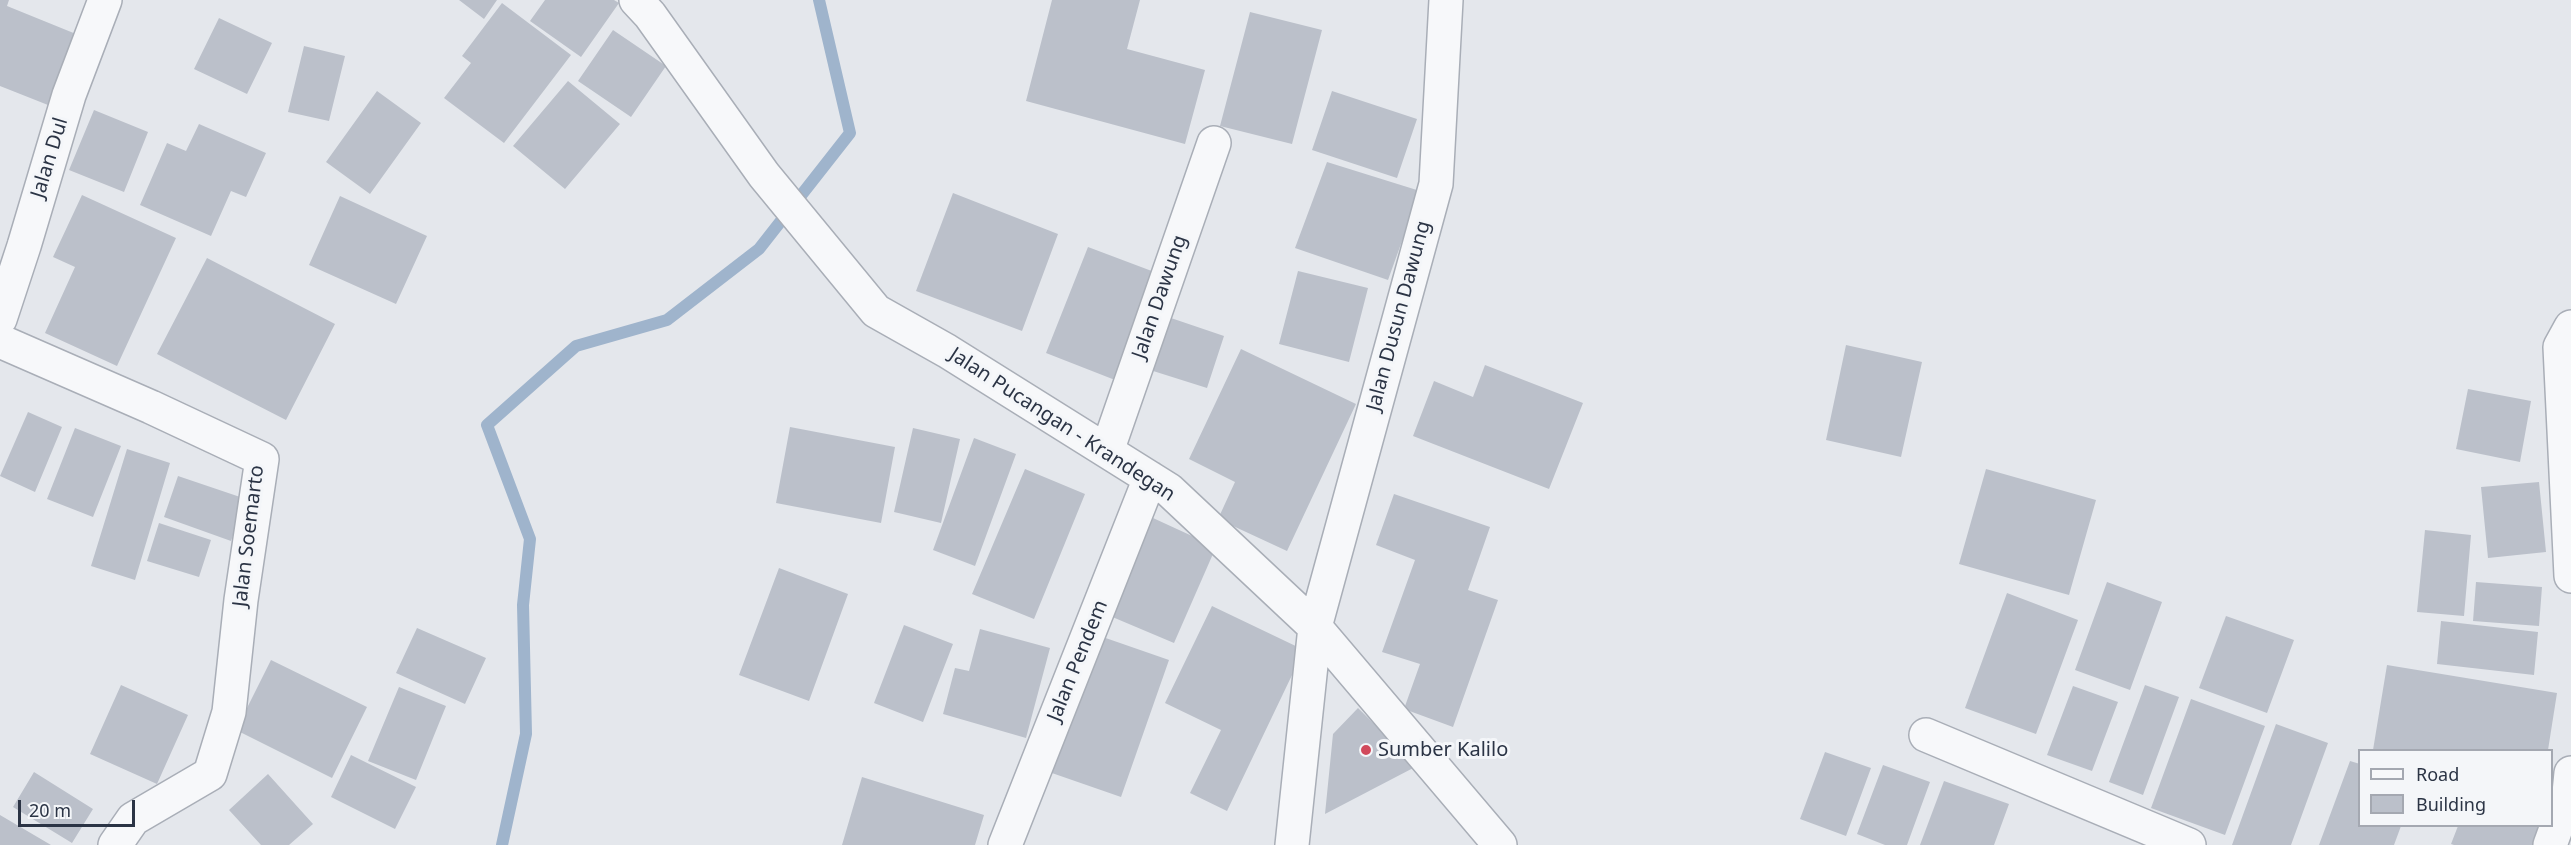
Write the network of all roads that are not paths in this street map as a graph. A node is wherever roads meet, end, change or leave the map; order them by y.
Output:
1 (105, 0) edge
2 (636, 0) edge
3 (1446, 0) edge
4 (1214, 143) dead end
5 (0, 319) edge
6 (2571, 327) edge
7 (0, 340) edge
8 (1107, 451) junction
9 (1150, 478) junction
10 (2571, 576) edge
11 (1315, 627) junction
12 (1926, 735) dead end
13 (2571, 773) edge
14 (1491, 833) edge
15 (115, 845) edge
16 (1005, 845) edge
17 (1292, 845) edge
18 (2189, 845) edge
19 (2550, 845) edge

1 - 5 street, Jalan Dul
2 - 8 street, Jalan Pucangan - Krandegan
3 - 11 street, Jalan Dusun Dawung
4 - 8 street, Jalan Dawung
6 - 10 street
7 - 15 street, Jalan Soemarto
8 - 9 street, Jalan Pucangan - Krandegan
9 - 11 street, Jalan Pucangan - Krandegan
9 - 16 street, Jalan Pendem
11 - 14 street, Jalan Pucangan - Krandegan
11 - 17 street, Jalan Dusun Dawung
12 - 18 street
13 - 19 street

